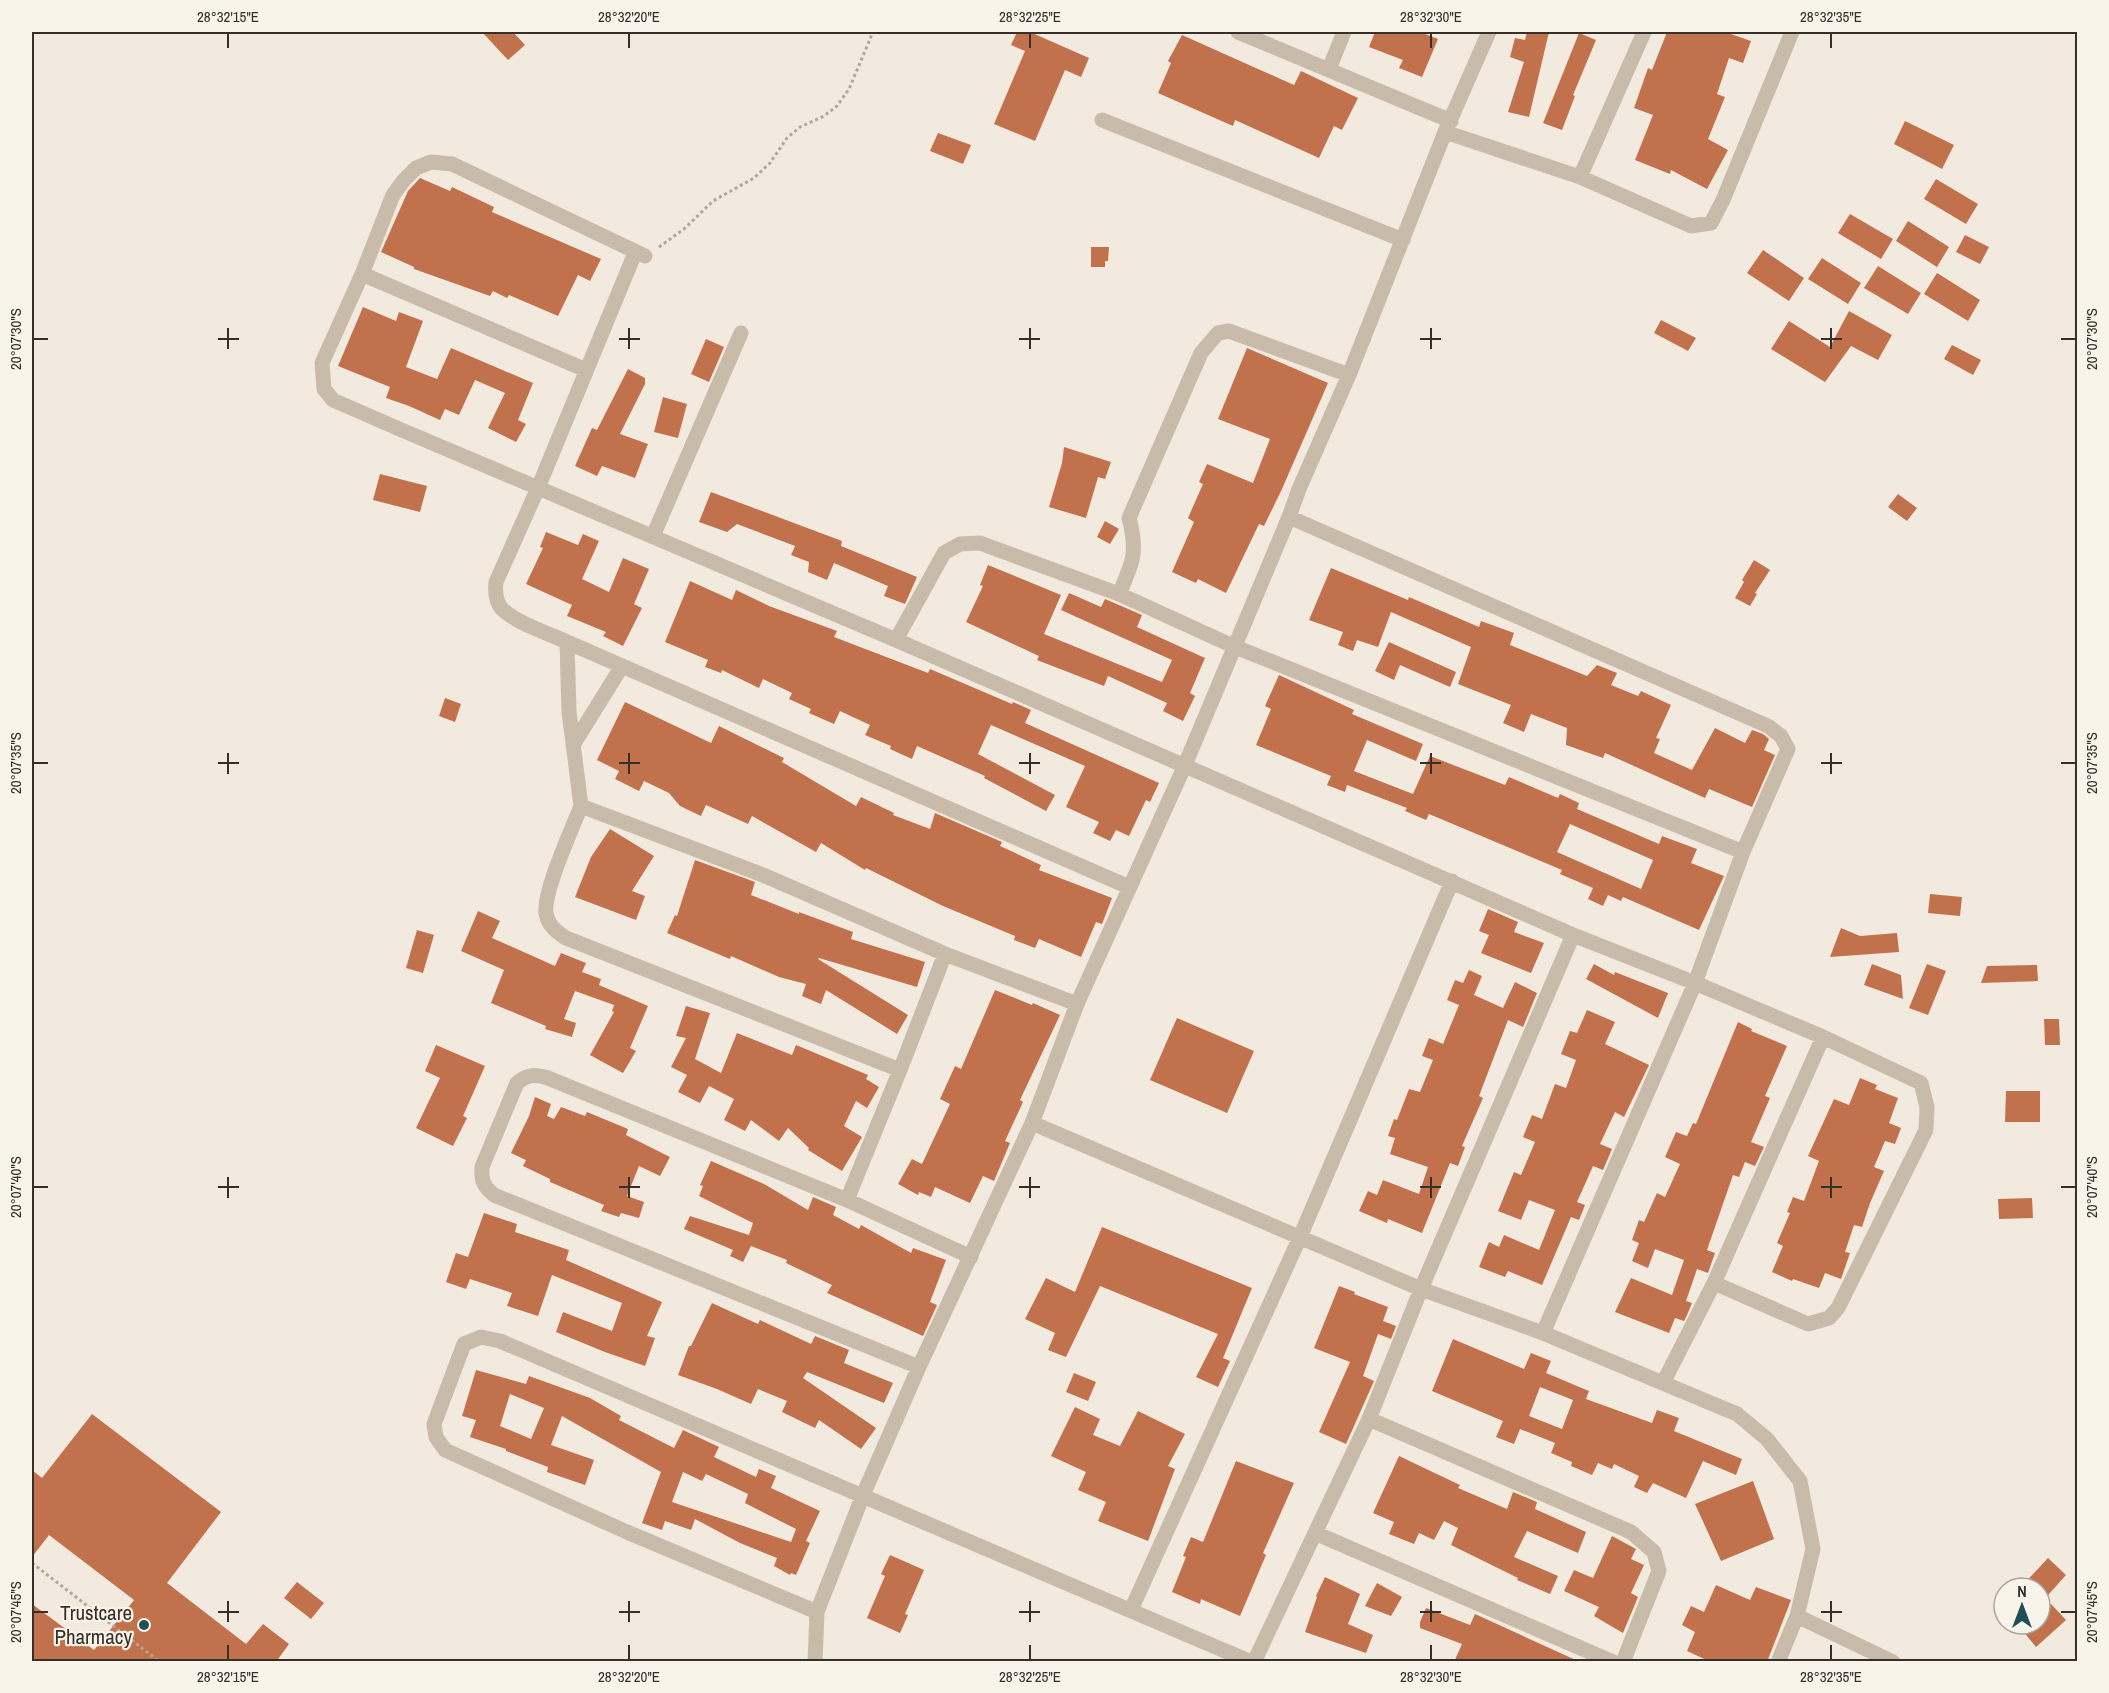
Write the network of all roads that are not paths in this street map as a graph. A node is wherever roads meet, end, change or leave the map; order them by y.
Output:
1 (1238, 32) edge
2 (1344, 32) edge
3 (1489, 32) edge
4 (1644, 32) edge
5 (1792, 32) edge
6 (1329, 69) junction
7 (1101, 120) dead end
8 (1448, 127) junction
9 (1580, 177) junction
10 (1403, 240) junction
11 (362, 274) junction
12 (741, 333) dead end
13 (586, 370) junction
14 (1349, 375) junction
15 (538, 488) junction
16 (1289, 517) junction
17 (653, 536) junction
18 (1119, 594) junction
19 (896, 640) junction
20 (567, 642) junction
21 (1233, 645) junction
22 (622, 666) junction
23 (573, 745) junction
24 (1185, 765) junction
25 (581, 806) junction
26 (1743, 852) junction
27 (1452, 881) junction
28 (1129, 886) junction
29 (1573, 935) junction
30 (945, 954) junction
31 (1695, 983) junction
32 (1077, 1005) junction
33 (1823, 1038) junction
34 (900, 1070) junction
35 (1032, 1123) junction
36 (847, 1200) junction
37 (1300, 1237) junction
38 (971, 1257) junction
39 (1714, 1283) junction
40 (1421, 1289) junction
41 (1543, 1333) junction
42 (919, 1367) junction
43 (1663, 1383) junction
44 (1369, 1419) junction
45 (863, 1495) junction
46 (1315, 1533) junction
47 (1131, 1610) junction
48 (817, 1612) junction
49 (1797, 1616) junction
50 (814, 1662) edge
51 (1253, 1662) edge
52 (1613, 1662) edge
53 (1623, 1662) edge
54 (1778, 1662) edge
55 (1893, 1662) edge

1 - 6 street
2 - 6 street
3 - 8 street
4 - 9 street
5 - 9 street
6 - 8 street
7 - 10 street
8 - 9 street
8 - 10 street
10 - 14 street
11 - 13 street
11 - 13 street
11 - 15 street
12 - 17 street
13 - 15 street
14 - 16 street
14 - 18 street
15 - 17 street
15 - 20 street
16 - 21 street
16 - 26 street
17 - 19 street
18 - 19 street
18 - 21 street
19 - 24 street
20 - 22 street
20 - 23 street
21 - 24 street
21 - 26 street
22 - 23 street
22 - 28 street
23 - 25 street
24 - 27 street
24 - 28 street
25 - 30 street
25 - 34 street
26 - 31 street
27 - 29 street
27 - 37 street
28 - 32 street
29 - 31 street
29 - 40 street
30 - 32 street
30 - 34 street
31 - 33 street
31 - 41 street
32 - 35 street
33 - 39 street
33 - 39 street
34 - 36 street
35 - 37 street
35 - 38 street
36 - 38 street
36 - 42 street
37 - 40 street
37 - 47 street
38 - 42 street
39 - 43 street
40 - 41 street
40 - 44 street
41 - 43 street
42 - 45 street
43 - 49 street
44 - 46 street
44 - 53 street
45 - 47 street
45 - 48 street
45 - 48 street
46 - 51 street
46 - 52 street
47 - 51 street
48 - 50 street
49 - 54 street
49 - 55 street

